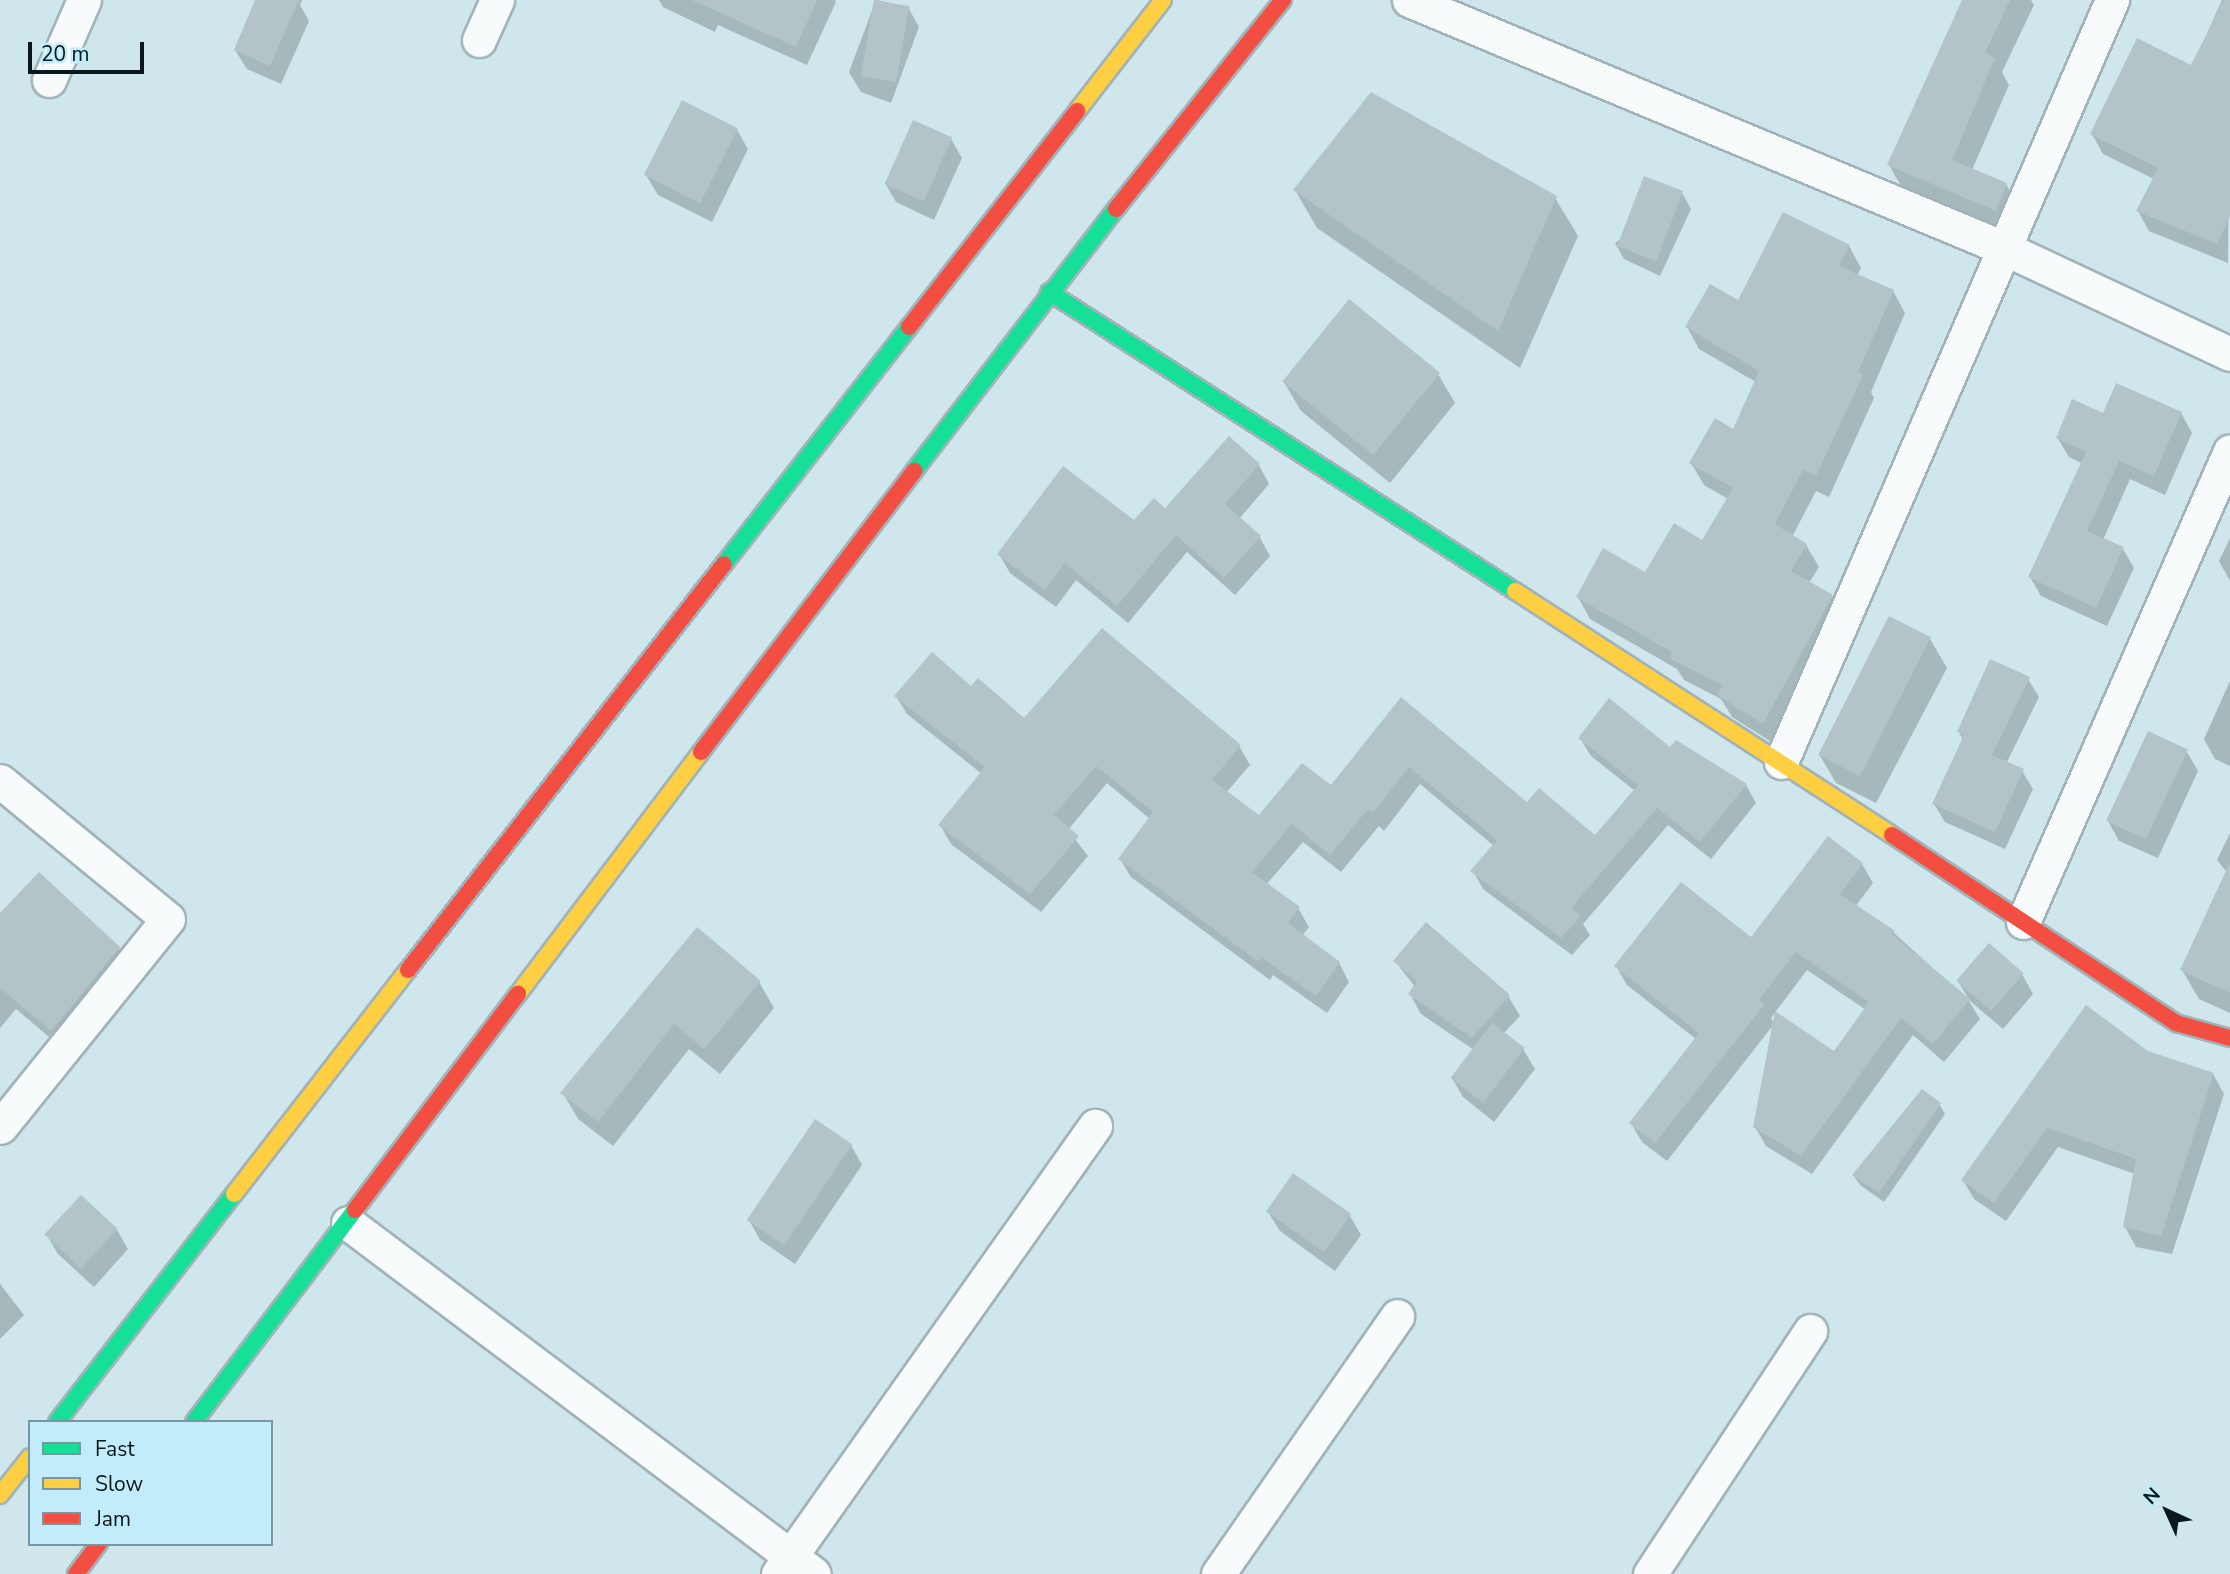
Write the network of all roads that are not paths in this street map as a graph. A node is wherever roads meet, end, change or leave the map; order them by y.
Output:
1 (84, 0) edge
2 (497, 0) edge
3 (1163, 0) edge
4 (1283, 0) edge
5 (1409, 0) edge
6 (2112, 0) edge
7 (479, 40) dead end
8 (49, 80) dead end
9 (2006, 249) junction
10 (1049, 292) junction
11 (2230, 354) edge
12 (2230, 451) edge
13 (1781, 762) junction
14 (0, 780) edge
15 (2023, 922) junction
16 (2230, 1038) edge
17 (1095, 1126) dead end
18 (0, 1127) edge
19 (348, 1223) junction
20 (1397, 1316) dead end
21 (1810, 1331) dead end
22 (59, 1420) edge
23 (196, 1420) edge
24 (28, 1460) edge
25 (0, 1495) edge
26 (97, 1546) edge
27 (794, 1568) edge
28 (76, 1574) edge
29 (1218, 1574) edge
30 (1650, 1574) edge

1 - 8 street
2 - 7 street
3 - 22 main road
4 - 10 main road
5 - 9 street
6 - 9 street
9 - 11 street
9 - 13 street
10 - 13 main road
10 - 19 main road
12 - 15 street
13 - 15 main road
14 - 18 street
15 - 16 main road
17 - 27 street
19 - 23 main road
19 - 27 street
20 - 29 street
21 - 30 street
24 - 25 main road
26 - 28 main road

